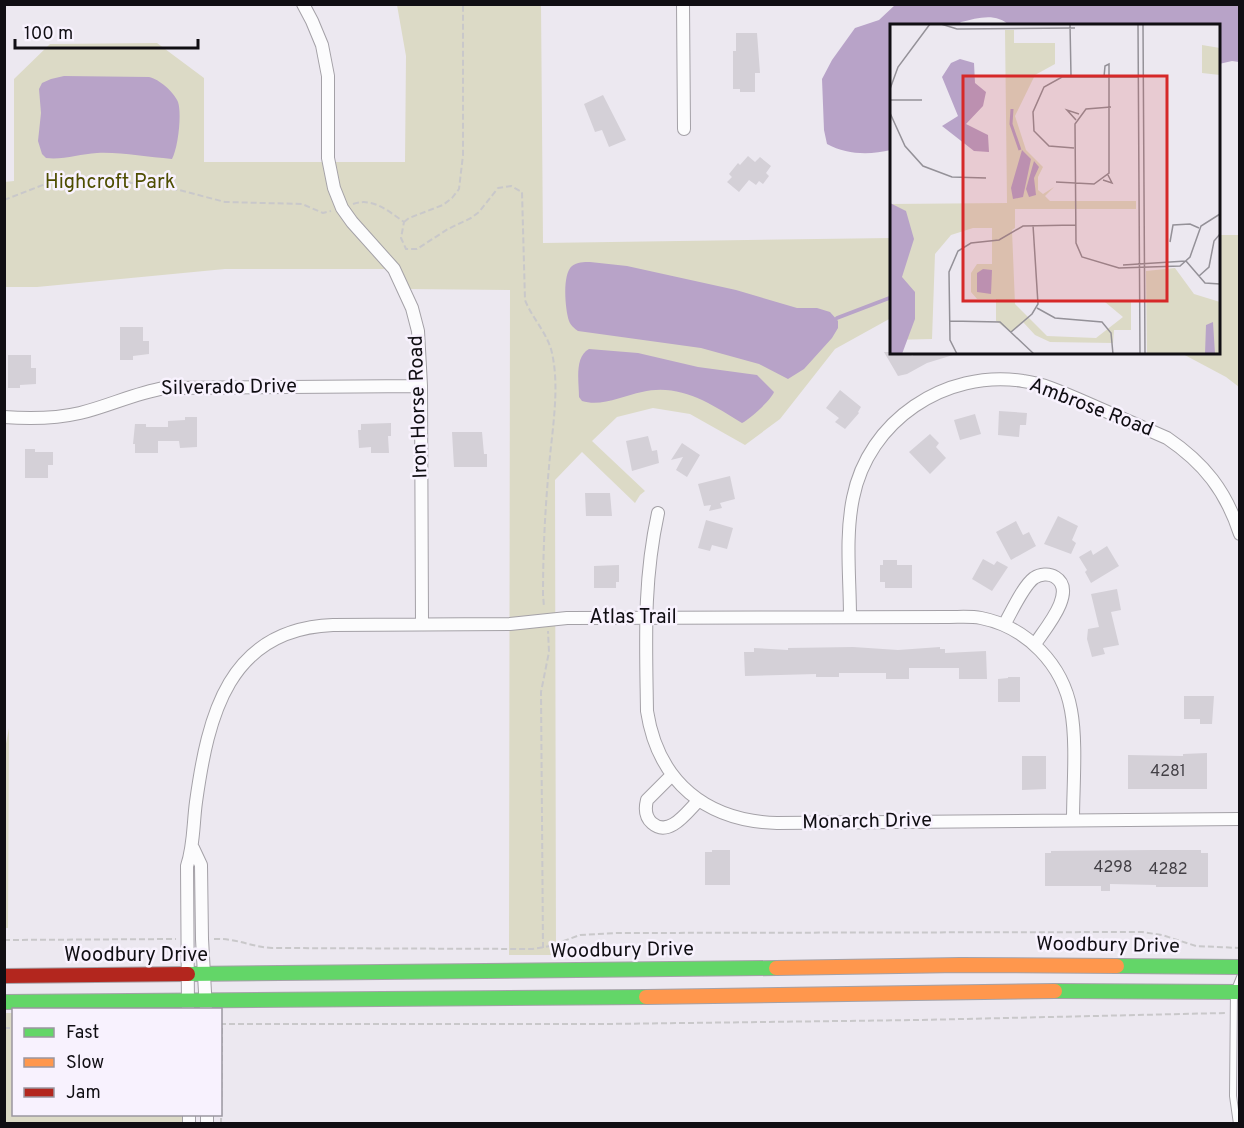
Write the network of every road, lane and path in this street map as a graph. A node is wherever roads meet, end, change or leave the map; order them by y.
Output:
1 (303, 4) edge
2 (463, 4) edge
3 (683, 4) edge
4 (684, 129) dead end
5 (4, 200) edge
6 (356, 203) dead end
7 (328, 213) dead end
8 (404, 222) junction
9 (421, 386) junction
10 (4, 417) edge
11 (658, 513) dead end
12 (1239, 534) edge
13 (545, 611) dead end
14 (850, 617) junction
15 (646, 618) junction
16 (422, 624) junction
17 (1004, 625) junction
18 (549, 636) dead end
19 (1035, 644) junction
20 (672, 775) junction
21 (698, 801) junction
22 (1239, 819) edge
23 (1073, 820) junction
24 (193, 848) junction
25 (176, 939) dead end
26 (210, 939) dead end
27 (4, 940) edge
28 (543, 948) junction
29 (1239, 948) edge
30 (1239, 968) edge
31 (187, 975) junction
32 (204, 975) junction
33 (4, 976) edge
34 (1239, 977) edge
35 (1237, 992) edge
36 (4, 1002) edge
37 (206, 1004) edge
38 (188, 1005) edge
39 (1234, 1012) junction
40 (222, 1024) edge
41 (1237, 1124) edge

1 - 9 street, Iron Horse Road
2 - 8 path
3 - 4 street
5 - 7 path
6 - 8 path
8 - 13 path
9 - 10 street, Silverado Drive
9 - 16 street, Iron Horse Road
11 - 15 street, Monarch Drive
12 - 14 street, Ambrose Road
14 - 15 street, Atlas Trail
14 - 17 street, Atlas Trail
15 - 16 street, Atlas Trail
15 - 20 street, Monarch Drive
16 - 24 street, Atlas Trail
17 - 19 street, Atlas Trail
17 - 19 street
18 - 28 path
19 - 23 street, Atlas Trail
20 - 21 street, Monarch Drive
20 - 21 street
21 - 23 street, Monarch Drive
22 - 23 street, Monarch Drive
24 - 31 street, Atlas Trail
24 - 32 street, Atlas Trail
25 - 27 path
26 - 28 path
28 - 29 path
30 - 32 main road, Woodbury Drive
31 - 32 main road, Woodbury Drive
31 - 33 main road, Woodbury Drive
31 - 38 street, Atlas Trail
32 - 37 street, Atlas Trail
34 - 35 lane
35 - 37 main road
35 - 39 lane
36 - 38 main road
37 - 38 main road
39 - 40 path
39 - 41 lane

